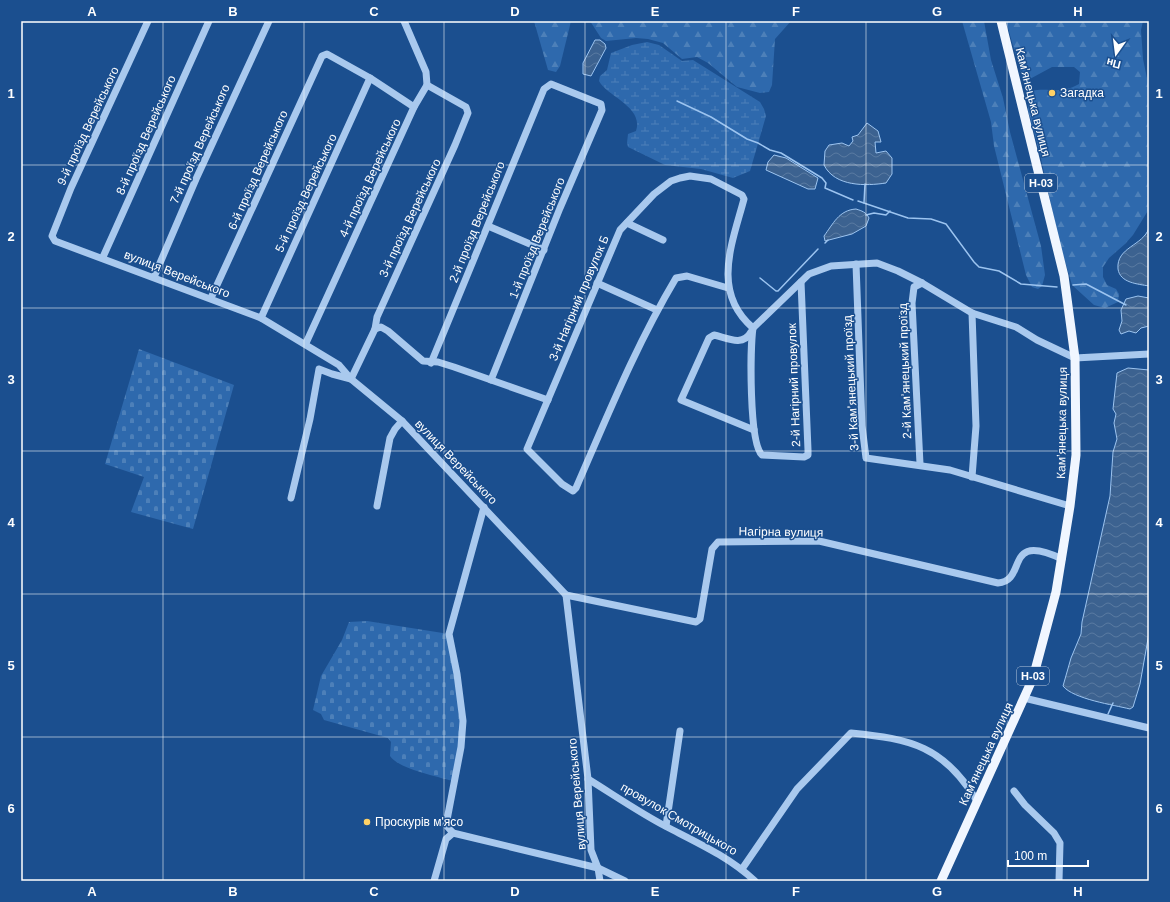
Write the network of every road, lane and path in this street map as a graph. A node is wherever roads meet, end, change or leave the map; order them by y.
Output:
1 (148, 21) edge
2 (209, 21) edge
3 (269, 21) edge
4 (404, 21) edge
5 (1001, 21) edge
6 (370, 78) junction
7 (427, 85) junction
8 (544, 89) joint
9 (414, 107) junction
10 (627, 223) junction
11 (488, 226) junction
12 (663, 240) dead end
13 (55, 241) joint
14 (544, 250) junction
15 (103, 257) junction
16 (856, 264) junction
17 (154, 276) junction
18 (801, 282) junction
19 (597, 283) junction
20 (922, 283) junction
21 (728, 288) junction
22 (211, 298) junction
23 (657, 310) junction
24 (972, 312) junction
25 (261, 318) junction
26 (753, 328) junction
27 (375, 329) junction
28 (746, 339) junction
29 (306, 344) junction
30 (750, 347) junction
31 (1149, 354) edge
32 (1075, 358) junction
33 (431, 363) junction
34 (351, 379) junction
35 (491, 380) junction
36 (548, 400) junction
37 (402, 421) junction
38 (754, 430) junction
39 (920, 464) junction
40 (972, 477) junction
41 (291, 498) dead end
42 (377, 506) dead end
43 (1070, 506) junction
44 (484, 507) junction
45 (1062, 559) junction
46 (566, 595) junction
47 (1024, 698) junction
48 (1149, 728) edge
49 (680, 731) dead end
50 (588, 779) junction
51 (1014, 791) dead end
52 (977, 801) junction
53 (666, 826) junction
54 (453, 833) junction
55 (598, 868) junction
56 (742, 868) junction
57 (434, 881) edge
58 (600, 881) edge
59 (625, 881) edge
60 (755, 881) edge
61 (941, 881) edge
62 (1059, 881) edge

1 - 13 street, 9-й проїзд Верейського
2 - 15 street, 8-й проїзд Верейського
3 - 17 street, 7-й проїзд Верейського
4 - 7 street
5 - 32 main road, Камʼянецька вулиця / Н-03
6 - 9 street
6 - 22 street, 6-й проїзд Верейського
6 - 25 street, 5-й проїзд Верейського
7 - 9 street, 4-й проїзд Верейського
7 - 27 street, 3-й проїзд Верейського
8 - 11 street, 2-й проїзд Верейського
8 - 14 street, 1-й проїзд Верейського
9 - 29 street, 4-й проїзд Верейського
10 - 12 street
10 - 19 street, 3-й Нагірний провулок Б
10 - 21 street, 3-й Нагірний провулок Б
11 - 14 street
11 - 33 street, 2-й проїзд Верейського
13 - 15 street, вулиця Верейського
14 - 35 street, 1-й проїзд Верейського
15 - 17 street, вулиця Верейського
16 - 18 street
16 - 20 street
16 - 39 street, 3-й Камʼянецький проїзд
17 - 22 street, вулиця Верейського
18 - 26 street
18 - 38 street, 2-й Нагірний провулок
19 - 23 street
19 - 36 street, 3-й Нагірний провулок Б
20 - 24 street
20 - 39 street, 2-й Камʼянецький проїзд
21 - 23 street, 3-й Нагірний провулок Б
21 - 26 street
22 - 25 street, вулиця Верейського
23 - 36 street, 3-й Нагірний провулок Б
24 - 32 street
24 - 40 street
25 - 29 street, вулиця Верейського
26 - 28 street
26 - 30 street, 2-й Нагірний провулок
27 - 33 street
27 - 34 street, 3-й проїзд Верейського
28 - 30 street
28 - 38 street
29 - 34 street, вулиця Верейського
30 - 38 street, 2-й Нагірний провулок
31 - 32 street
32 - 43 main road, Камʼянецька вулиця / Н-03
33 - 35 street
34 - 37 street, вулиця Верейського
34 - 41 street
35 - 36 street
37 - 42 street
37 - 44 street, вулиця Верейського
39 - 40 street, 3-й Камʼянецький проїзд
40 - 43 street, 3-й Камʼянецький проїзд
43 - 45 main road, Камʼянецька вулиця / Н-03
44 - 46 street, вулиця Верейського
44 - 54 street
45 - 46 street, Нагірна вулиця
45 - 47 main road, Камʼянецька вулиця / Н-03
46 - 50 street, вулиця Верейського
47 - 48 street
47 - 52 main road, Камʼянецька вулиця / Н-03
49 - 53 street
50 - 53 street, провулок Смотрицького
50 - 55 street, вулиця Верейського
51 - 62 street
52 - 56 street
52 - 61 main road, Камʼянецька вулиця / Н-03
53 - 56 street, провулок Смотрицького
54 - 55 street
54 - 57 street
55 - 58 street, вулиця Верейського
55 - 59 street
56 - 60 street, провулок Смотрицького

